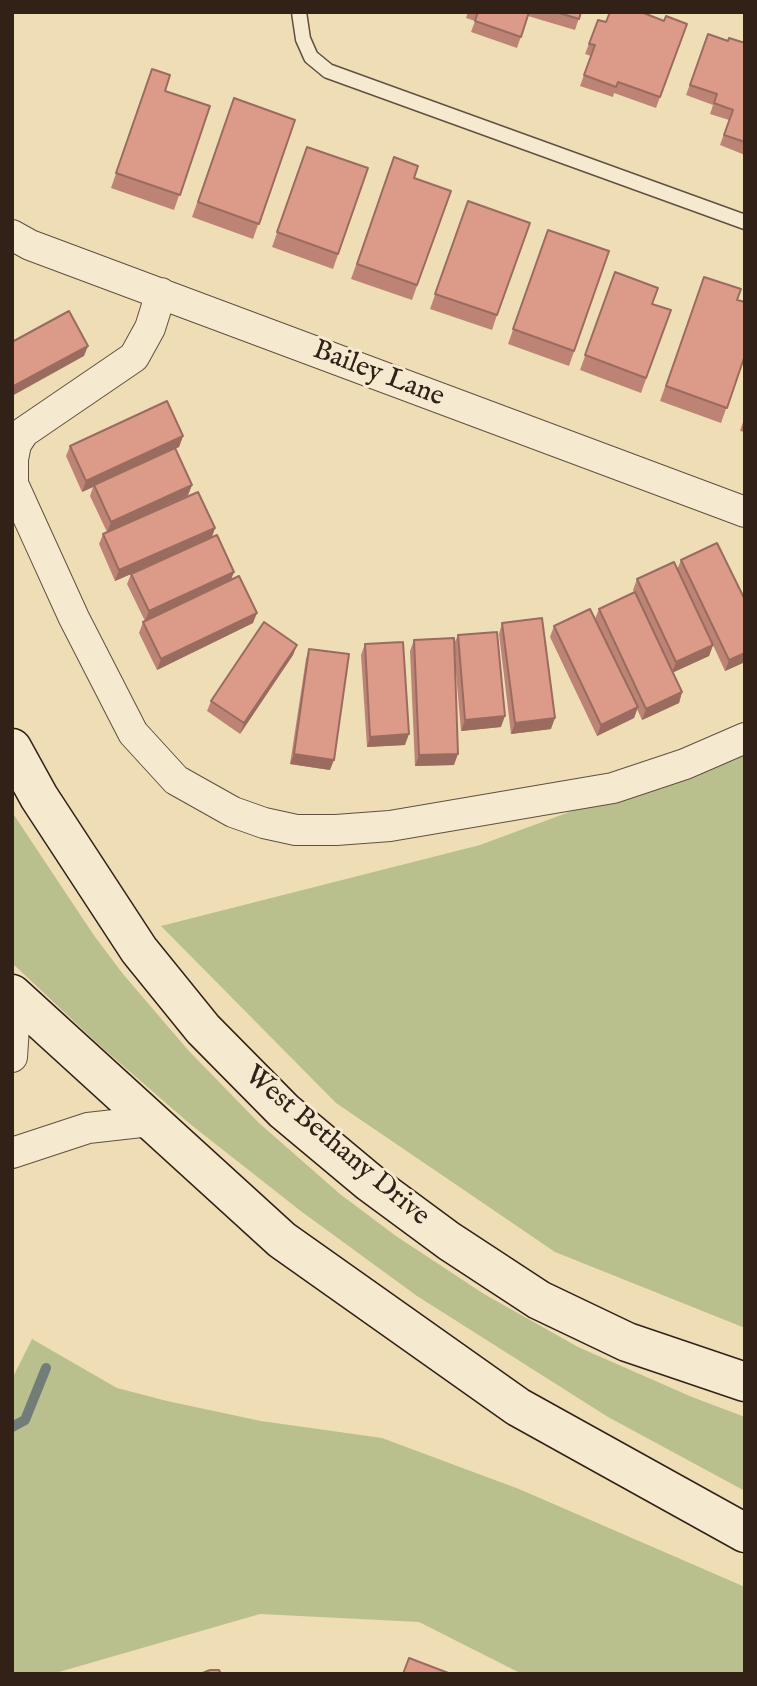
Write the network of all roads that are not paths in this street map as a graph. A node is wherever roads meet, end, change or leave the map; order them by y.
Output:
1 (299, 12) edge
2 (745, 222) edge
3 (12, 235) edge
4 (161, 293) junction
5 (745, 512) edge
6 (745, 738) edge
7 (12, 748) edge
8 (14, 996) edge
9 (12, 1057) edge
10 (150, 1121) junction
11 (12, 1153) edge
12 (745, 1382) edge
13 (745, 1533) edge

1 - 2 lane
3 - 4 street, Bailey Lane
4 - 5 street, Bailey Lane
4 - 6 street
7 - 12 main road, West Bethany Drive
8 - 9 street
8 - 10 main road
10 - 11 street
10 - 13 main road

